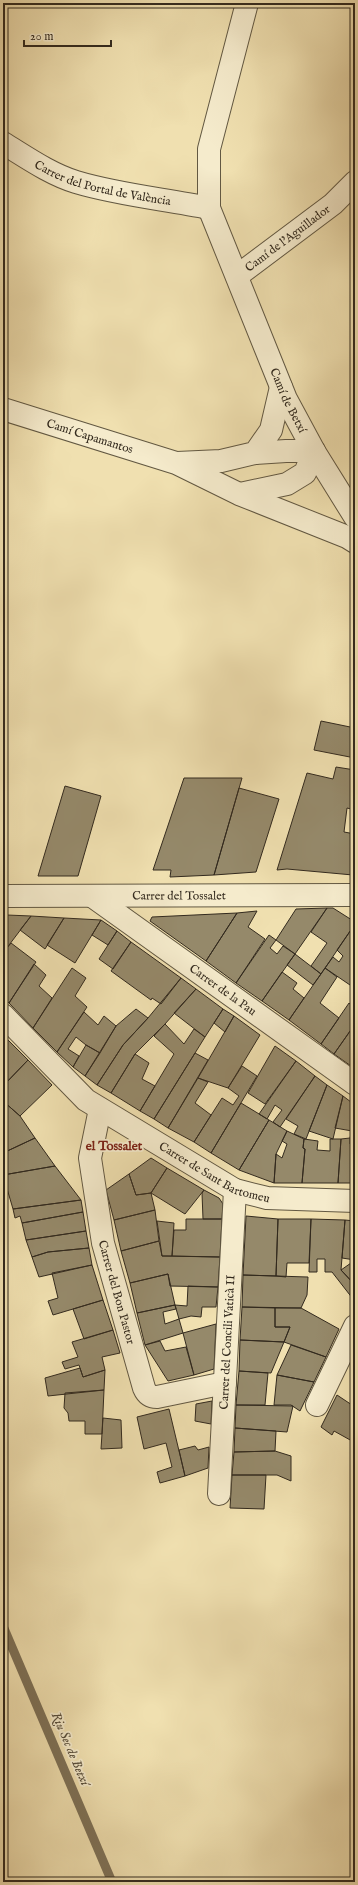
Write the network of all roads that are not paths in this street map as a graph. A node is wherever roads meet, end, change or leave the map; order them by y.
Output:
1 (247, 3) edge
2 (3, 143) edge
3 (355, 182) edge
4 (209, 208) junction
5 (237, 276) junction
6 (281, 387) junction
7 (3, 409) edge
8 (314, 451) junction
9 (255, 453) junction
10 (176, 463) junction
11 (239, 494) junction
12 (355, 517) edge
13 (355, 542) edge
14 (355, 895) edge
15 (3, 896) edge
16 (92, 896) junction
17 (3, 1015) edge
18 (355, 1084) edge
19 (100, 1110) junction
20 (235, 1190) junction
21 (355, 1201) edge
22 (355, 1326) edge
23 (225, 1383) junction
24 (317, 1405) dead end
25 (219, 1494) dead end

1 - 4 street
2 - 4 street, Carrer del Portal de València
3 - 5 street, Camí de l'Aguillador
4 - 5 street, Camí de Betxí
5 - 6 street, Camí de Betxí
6 - 8 street, Camí de Betxí
6 - 9 street
7 - 10 street, Camí Capamantos
8 - 9 street, Camí Capamantos
8 - 11 street
8 - 12 street, Camí de Betxí
9 - 10 street, Camí Capamantos
10 - 11 street, Camí Capamantos
11 - 13 street, Camí Capamantos
14 - 16 street, Carrer del Tossalet
15 - 16 street, Carrer del Tossalet
16 - 18 street, Carrer de la Pau
17 - 19 street, Carrer de Sant Bartomeu
19 - 20 street, Carrer de Sant Bartomeu
19 - 23 street, Carrer del Bon Pastor
20 - 21 street, Carrer de Sant Bartomeu
20 - 23 street, Carrer del Concili Vaticà II
22 - 24 street
23 - 25 street, Carrer del Concili Vaticà II

